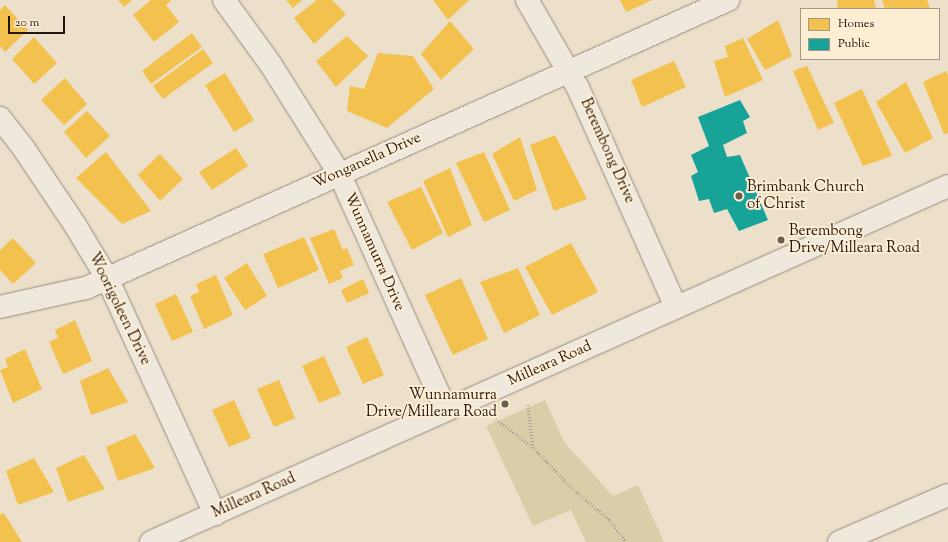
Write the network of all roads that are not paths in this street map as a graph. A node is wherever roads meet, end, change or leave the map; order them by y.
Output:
1 (224, 0) edge
2 (527, 0) edge
3 (728, 0) edge
4 (569, 71) junction
5 (0, 118) edge
6 (339, 173) junction
7 (948, 186) edge
8 (107, 278) junction
9 (0, 307) edge
10 (676, 307) junction
11 (446, 410) junction
12 (948, 495) edge
13 (215, 514) junction
14 (151, 542) edge
15 (838, 542) edge

1 - 6 street, Wunnamurra Drive
2 - 4 street, Berembong Drive
3 - 4 street, Wonganella Drive
4 - 6 street, Wonganella Drive
4 - 10 street, Berembong Drive
5 - 8 street, Woorigoleen Drive
6 - 8 street, Wonganella Drive
6 - 11 street, Wunnamurra Drive
7 - 10 street, Milleara Road
8 - 9 street, Wonganella Drive
8 - 13 street, Woorigoleen Drive
10 - 11 street, Milleara Road
11 - 13 street, Milleara Road
12 - 15 street
13 - 14 street, Milleara Road

